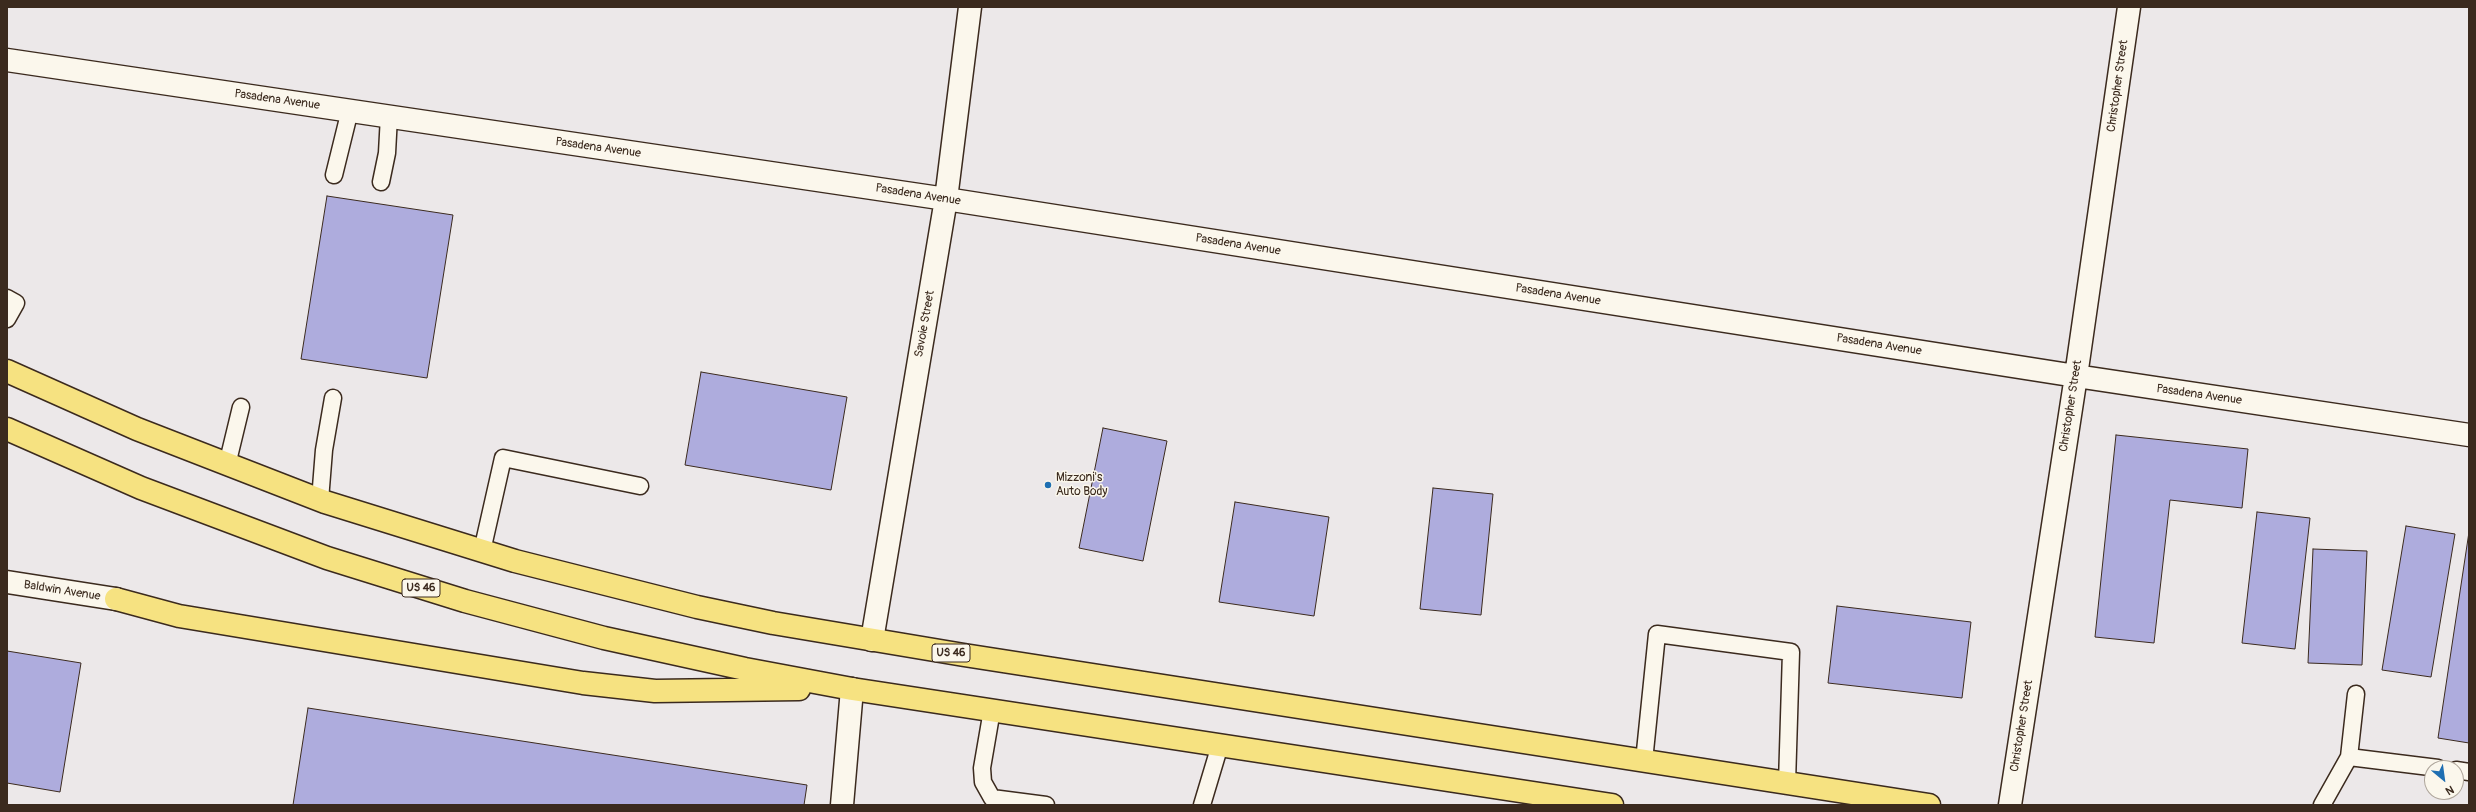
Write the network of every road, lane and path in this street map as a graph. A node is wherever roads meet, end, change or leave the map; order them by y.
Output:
1 (970, 7) edge
2 (2129, 7) edge
3 (7, 60) edge
4 (350, 110) junction
5 (389, 116) junction
6 (334, 175) dead end
7 (381, 182) dead end
8 (946, 199) junction
9 (7, 298) edge
10 (7, 319) edge
11 (7, 371) edge
12 (2076, 376) junction
13 (333, 398) dead end
14 (242, 407) dead end
15 (7, 429) edge
16 (2469, 435) edge
17 (227, 465) junction
18 (640, 486) dead end
19 (320, 500) junction
20 (482, 551) junction
21 (7, 582) edge
22 (116, 599) joint
23 (872, 640) junction
24 (852, 689) junction
25 (2356, 694) dead end
26 (992, 710) junction
27 (1220, 745) junction
28 (2349, 757) junction
29 (1644, 761) junction
30 (2424, 766) edge
31 (1788, 783) junction
32 (991, 801) edge
33 (1578, 802) edge
34 (842, 805) edge
35 (1046, 805) edge
36 (1204, 805) edge
37 (1612, 805) edge
38 (1929, 805) edge
39 (2010, 805) edge
40 (2322, 805) edge

1 - 8 street, Savoie Street
2 - 12 street, Christopher Street
3 - 4 street, Pasadena Avenue
4 - 5 street, Pasadena Avenue
4 - 6 lane
5 - 7 lane
5 - 8 street, Pasadena Avenue
8 - 12 street, Pasadena Avenue
8 - 23 street, Savoie Street
9 - 10 lane
11 - 17 highway, US 46
12 - 16 street, Pasadena Avenue
12 - 39 street, Christopher Street
13 - 19 lane
14 - 17 lane
15 - 24 highway, US 46
17 - 19 highway, US 46
18 - 20 lane
19 - 20 highway, US 46
20 - 23 highway, US 46
21 - 22 street, Baldwin Avenue
22 - 24 highway
23 - 29 highway, US 46
24 - 26 highway, US 46
24 - 34 street
25 - 28 lane
26 - 27 highway, US 46
26 - 32 lane
27 - 33 highway, US 46
27 - 36 lane
28 - 30 lane
28 - 40 lane
29 - 31 highway, US 46
29 - 31 lane
31 - 38 highway, US 46
32 - 35 lane
33 - 37 highway, US 46

